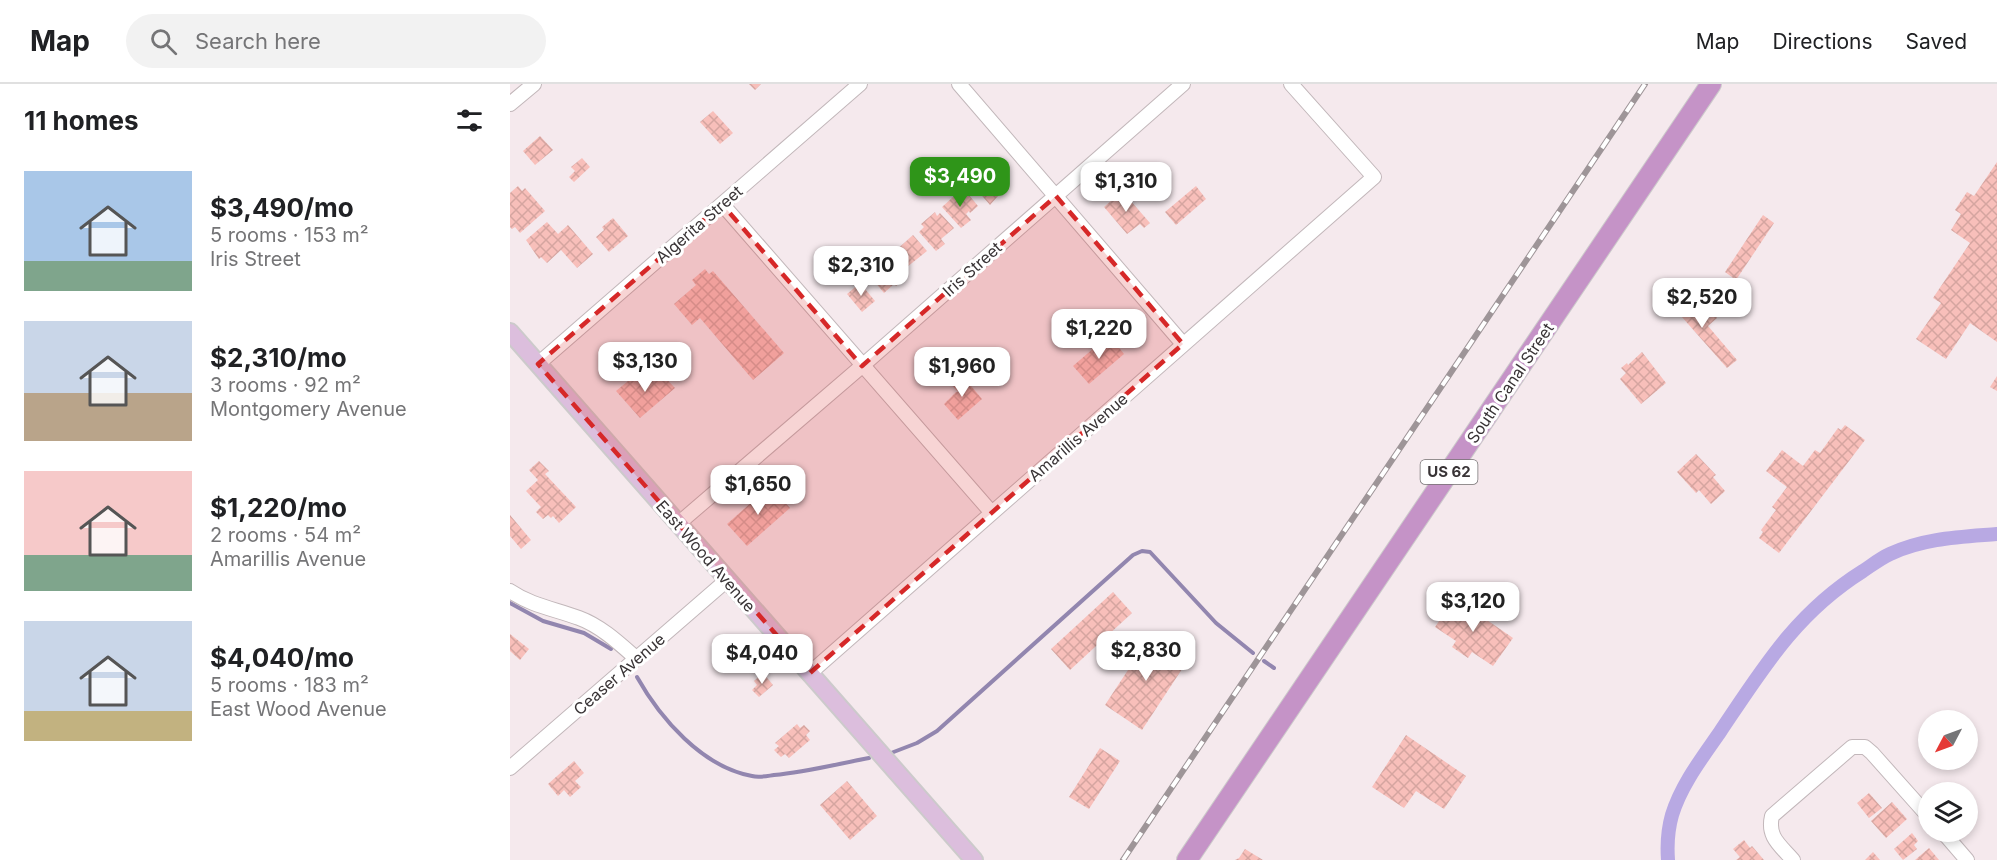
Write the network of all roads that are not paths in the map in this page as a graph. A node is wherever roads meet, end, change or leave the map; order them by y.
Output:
1 (534, 84) edge
2 (860, 84) edge
3 (959, 84) edge
4 (1183, 84) edge
5 (1291, 84) edge
6 (1711, 84) edge
7 (510, 104) edge
8 (1056, 196) junction
9 (722, 204) junction
10 (510, 332) edge
11 (1183, 344) junction
12 (538, 364) junction
13 (862, 366) junction
14 (992, 513) junction
15 (678, 524) junction
16 (727, 580) junction
17 (510, 591) edge
18 (637, 659) junction
19 (810, 673) junction
20 (510, 768) edge
21 (1918, 805) edge
22 (1951, 842) edge
23 (974, 860) edge
24 (1187, 860) edge
25 (1793, 860) edge
26 (1967, 860) edge

1 - 7 street
2 - 9 street, Algerita Street
3 - 8 street
4 - 8 street, Iris Street
5 - 11 street, Amarillis Avenue
6 - 24 highway, South Canal Street / US 62
8 - 11 street
8 - 13 street, Iris Street
9 - 12 street, Algerita Street
9 - 13 street
10 - 12 main road, East Wood Avenue
11 - 14 street, Amarillis Avenue
12 - 15 main road, East Wood Avenue
13 - 14 street
13 - 15 street, Iris Street
14 - 19 street, Amarillis Avenue
15 - 16 main road, East Wood Avenue
16 - 18 street, Ceaser Avenue
16 - 19 main road, East Wood Avenue
17 - 18 street
18 - 20 street, Ceaser Avenue
19 - 23 main road, East Wood Avenue
21 - 25 street
22 - 26 street

